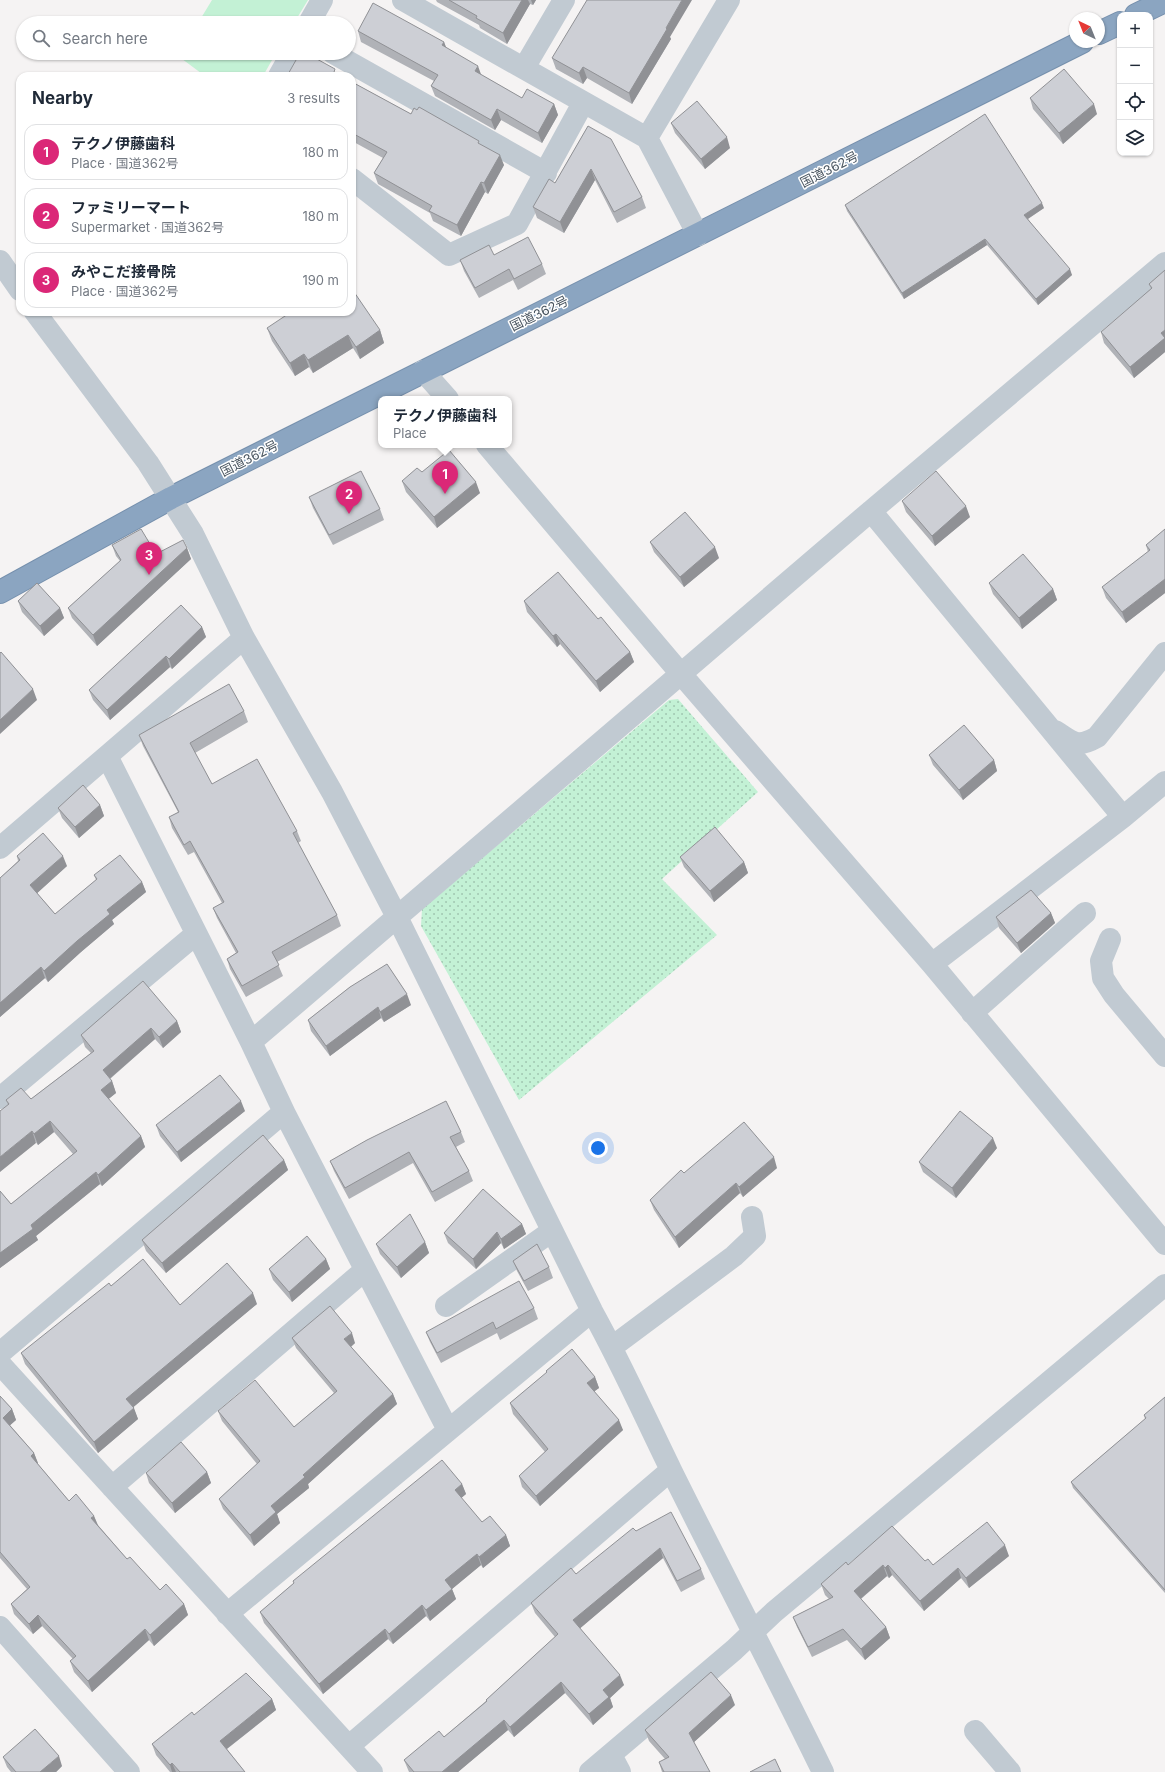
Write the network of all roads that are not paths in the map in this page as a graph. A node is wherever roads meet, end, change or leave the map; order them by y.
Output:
1 (322, 0) edge
2 (564, 0) edge
3 (729, 0) edge
4 (406, 1) edge
5 (1165, 1) edge
6 (1142, 12) edge
7 (313, 16) edge
8 (1117, 25) edge
9 (1105, 31) edge
10 (1070, 48) edge
11 (288, 60) edge
12 (345, 60) edge
13 (524, 68) junction
14 (281, 72) edge
15 (584, 103) junction
16 (647, 138) junction
17 (546, 173) junction
18 (356, 182) edge
19 (698, 235) junction
20 (0, 261) edge
21 (1165, 263) edge
22 (16, 284) edge
23 (38, 316) edge
24 (423, 370) junction
25 (445, 396) edge
26 (489, 448) edge
27 (171, 498) junction
28 (871, 511) junction
29 (0, 592) edge
30 (244, 638) junction
31 (1165, 653) edge
32 (681, 674) junction
33 (1050, 729) junction
34 (107, 756) junction
35 (1165, 782) edge
36 (1123, 818) junction
37 (0, 848) edge
38 (1085, 913) dead end
39 (397, 917) junction
40 (196, 934) junction
41 (1110, 939) dead end
42 (932, 964) junction
43 (972, 1013) junction
44 (251, 1042) junction
45 (1165, 1056) edge
46 (0, 1098) edge
47 (284, 1112) junction
48 (752, 1217) dead end
49 (552, 1231) junction
50 (1165, 1244) edge
51 (365, 1270) junction
52 (1165, 1285) edge
53 (446, 1306) dead end
54 (592, 1311) junction
55 (612, 1347) junction
56 (0, 1353) edge
57 (0, 1364) edge
58 (448, 1430) junction
59 (671, 1470) junction
60 (112, 1487) junction
61 (227, 1614) junction
62 (0, 1627) edge
63 (754, 1632) junction
64 (975, 1731) dead end
65 (349, 1746) junction
66 (615, 1763) edge
67 (129, 1772) edge
68 (372, 1772) edge
69 (590, 1772) edge
70 (823, 1772) edge
71 (1010, 1772) edge

1 - 7 street
2 - 13 street
3 - 16 street
4 - 13 street
5 - 6 highway
8 - 9 highway
10 - 19 highway, 国道362号
11 - 14 street
12 - 17 street
13 - 15 street
15 - 16 street
15 - 17 street
16 - 19 street
17 - 18 street
19 - 24 highway, 国道362号
20 - 22 street
21 - 28 street
23 - 27 street
24 - 25 street
24 - 27 highway, 国道362号
26 - 32 street
27 - 29 highway, 国道362号
27 - 30 street
28 - 32 street
28 - 33 street
30 - 34 street
30 - 39 street
31 - 33 street
32 - 39 street
32 - 42 street
33 - 36 street
34 - 37 street
34 - 40 street
35 - 36 street
36 - 42 street
38 - 43 street
39 - 44 street
39 - 49 street
40 - 44 street
40 - 46 street
41 - 45 street
42 - 43 street
43 - 50 street
44 - 47 street
47 - 51 street
47 - 56 street
48 - 55 street
49 - 53 street
49 - 54 street
51 - 58 street
51 - 60 street
52 - 63 street
54 - 55 street
54 - 58 street
55 - 59 street
57 - 60 street
58 - 61 street
59 - 63 street
59 - 65 street
60 - 61 street
61 - 65 street
62 - 67 street
63 - 66 street
63 - 70 street
64 - 71 street
65 - 68 street
66 - 69 street

